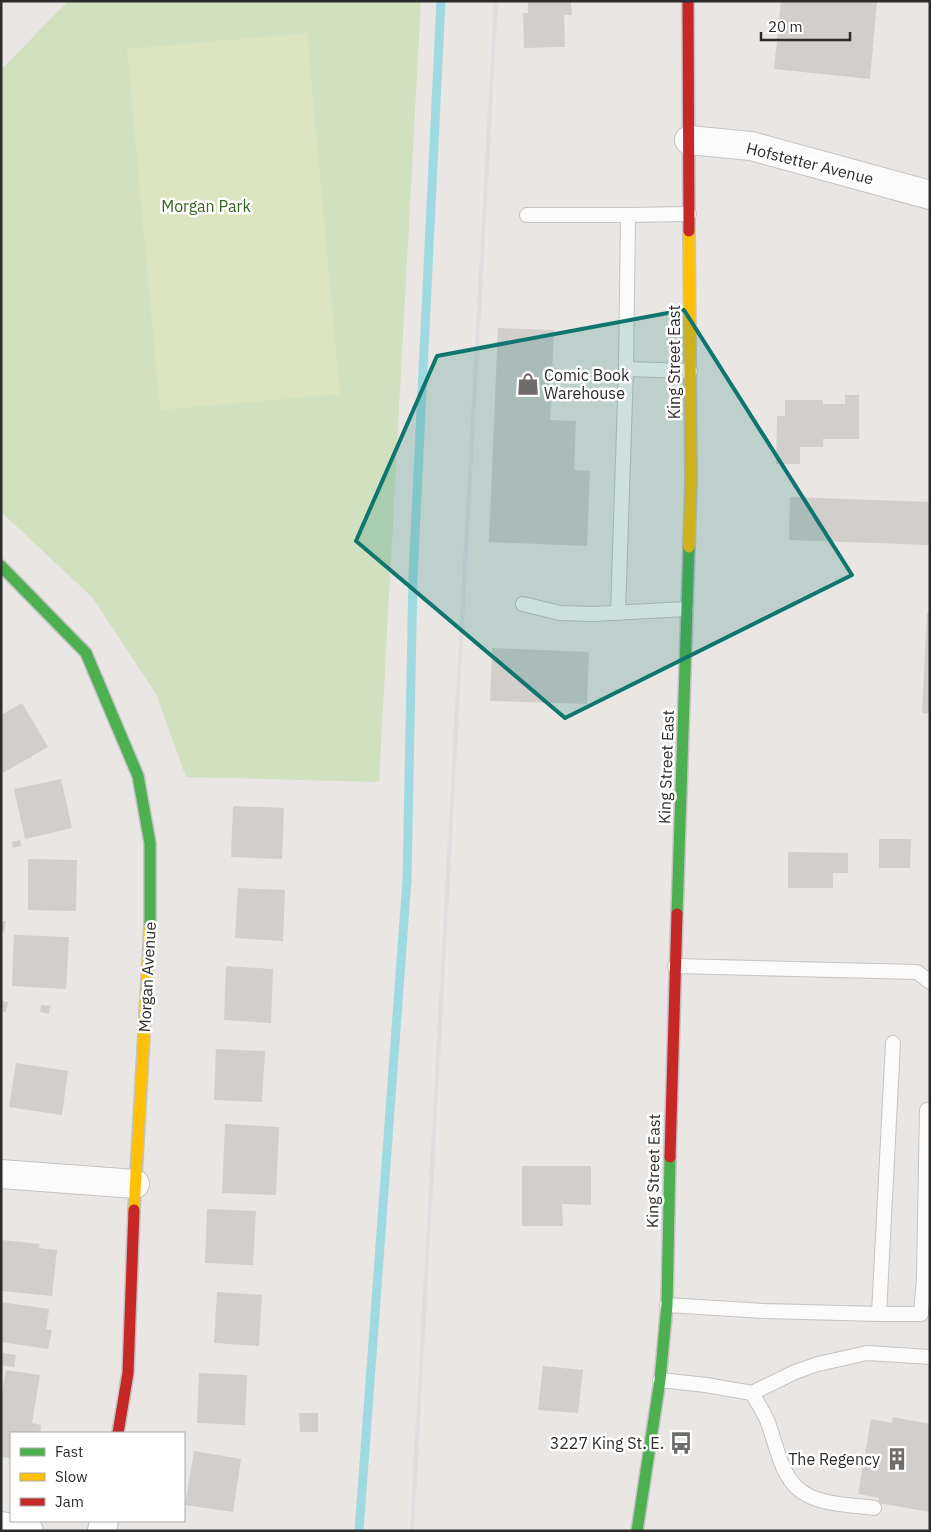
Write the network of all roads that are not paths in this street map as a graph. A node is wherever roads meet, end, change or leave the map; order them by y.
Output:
1 (688, 1) edge
2 (689, 140) junction
3 (930, 195) edge
4 (689, 214) junction
5 (527, 215) dead end
6 (628, 215) junction
7 (626, 368) junction
8 (690, 371) junction
9 (1, 566) edge
10 (523, 604) dead end
11 (686, 609) junction
12 (618, 612) junction
13 (675, 966) junction
14 (930, 982) edge
15 (893, 1043) dead end
16 (927, 1110) dead end
17 (1, 1174) edge
18 (135, 1184) junction
19 (667, 1305) junction
20 (879, 1314) junction
21 (930, 1358) edge
22 (660, 1380) junction
23 (752, 1393) junction
24 (118, 1432) edge
25 (874, 1508) dead end
26 (1, 1526) edge
27 (29, 1531) edge
28 (637, 1531) edge

1 - 2 main road, King Street East
2 - 3 street, Hofstetter Avenue
2 - 4 main road, King Street East
4 - 6 lane
4 - 8 main road, King Street East
5 - 6 lane
6 - 7 lane
7 - 8 lane
7 - 12 lane
8 - 11 main road, King Street East
9 - 18 main road, Morgan Avenue
10 - 12 lane
11 - 12 lane
11 - 13 main road, King Street East
13 - 14 lane
13 - 19 main road, King Street East
15 - 20 lane
16 - 20 lane
17 - 18 street
18 - 24 main road, Morgan Avenue
19 - 20 lane
19 - 22 main road, King Street East
21 - 23 lane
22 - 23 lane
22 - 28 main road, King Street East
23 - 25 lane
26 - 27 street

